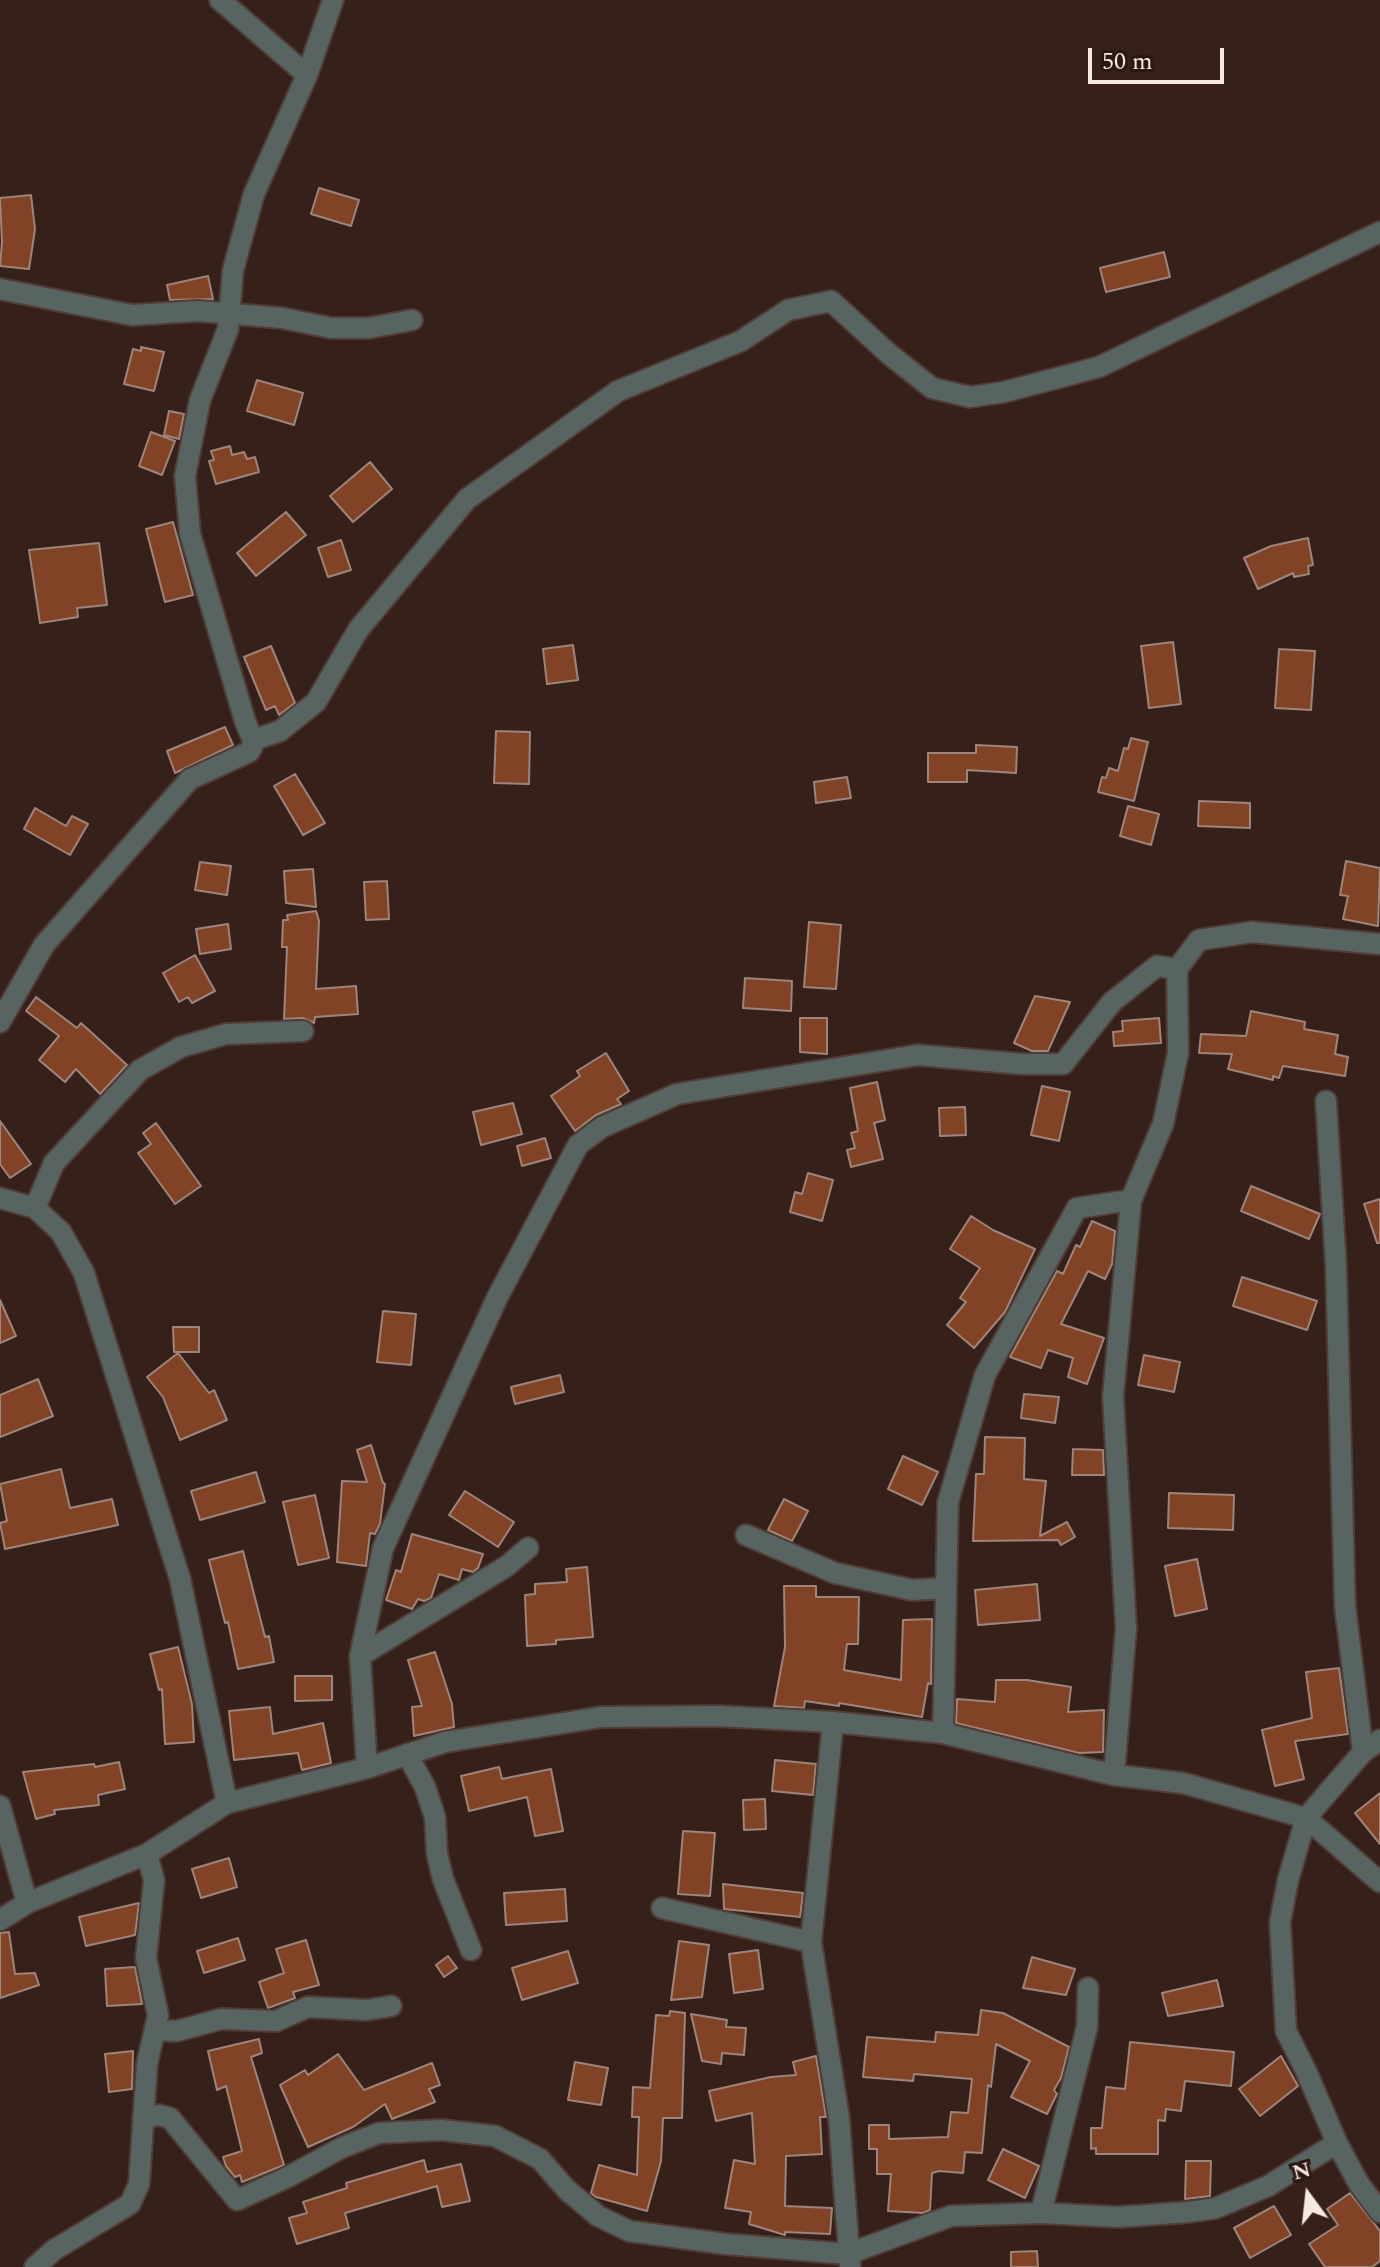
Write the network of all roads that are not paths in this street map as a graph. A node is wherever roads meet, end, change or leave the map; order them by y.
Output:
1 (220, 0) edge
2 (333, 0) edge
3 (307, 75) junction
4 (1380, 232) edge
5 (0, 289) edge
6 (230, 315) junction
7 (412, 320) dead end
8 (253, 740) junction
9 (1380, 944) edge
10 (1177, 969) junction
11 (0, 1022) edge
12 (303, 1031) dead end
13 (1326, 1101) dead end
14 (0, 1198) edge
15 (1131, 1200) junction
16 (35, 1208) junction
17 (746, 1535) dead end
18 (528, 1548) dead end
19 (946, 1588) junction
20 (360, 1656) junction
21 (833, 1722) junction
22 (943, 1733) junction
23 (1380, 1740) edge
24 (1363, 1752) junction
25 (407, 1754) junction
26 (367, 1768) junction
27 (1114, 1775) junction
28 (227, 1803) junction
29 (0, 1806) edge
30 (1306, 1818) junction
31 (147, 1854) junction
32 (1380, 1882) edge
33 (27, 1903) junction
34 (662, 1908) dead end
35 (0, 1920) edge
36 (811, 1942) junction
37 (471, 1950) dead end
38 (1088, 1988) dead end
39 (391, 2006) dead end
40 (155, 2030) junction
41 (143, 2118) junction
42 (1337, 2143) junction
43 (1380, 2212) edge
44 (1041, 2213) junction
45 (849, 2261) edge
46 (35, 2267) edge

1 - 3 street
2 - 3 street
3 - 6 street
4 - 8 street
5 - 6 street
6 - 7 street
6 - 8 street
8 - 11 street
9 - 10 street
10 - 15 street
10 - 20 street
12 - 16 street
13 - 24 street
14 - 16 street
15 - 19 street
15 - 27 street
16 - 28 street
17 - 19 street
18 - 20 street
19 - 22 street
20 - 26 street
21 - 22 street
21 - 25 street
21 - 36 street
22 - 27 street
23 - 24 street
24 - 30 street
25 - 26 street
25 - 37 street
26 - 28 street
27 - 30 street
28 - 31 street
29 - 33 street
30 - 32 street
30 - 42 street
31 - 33 street
31 - 40 street
33 - 35 street
34 - 36 street
36 - 45 street
38 - 44 street
39 - 40 street
40 - 41 street
41 - 45 street
41 - 46 street
42 - 43 street
42 - 44 street
44 - 45 street

